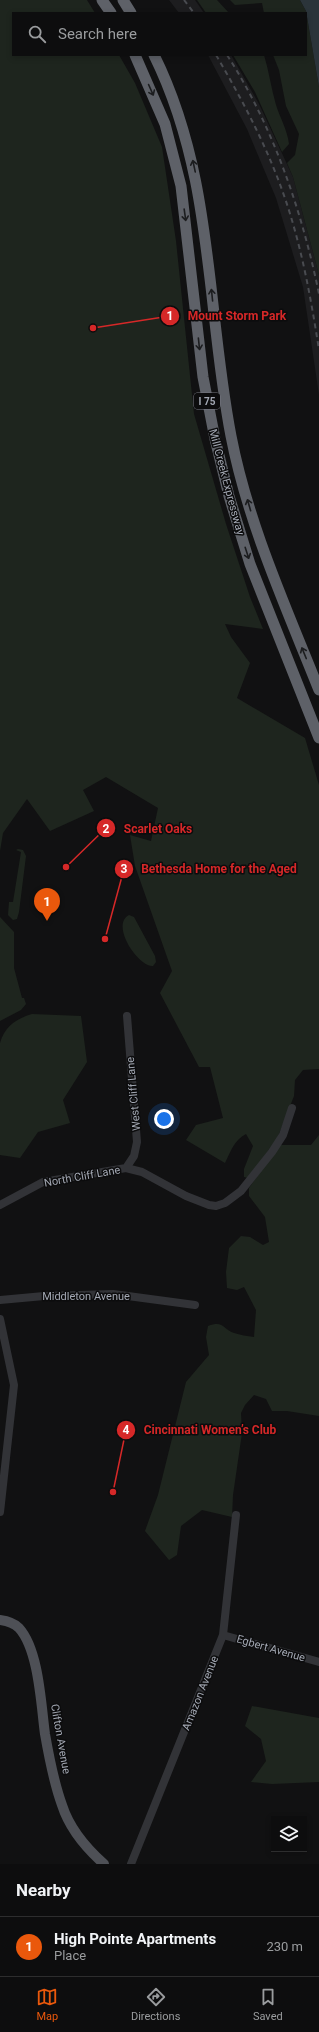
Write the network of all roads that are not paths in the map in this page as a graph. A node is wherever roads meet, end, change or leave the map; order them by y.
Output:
1 (102, 0) edge
2 (122, 0) edge
3 (109, 12) edge
4 (130, 12) edge
5 (135, 56) edge
6 (154, 56) edge
7 (319, 690) edge
8 (319, 738) edge
9 (127, 1016) dead end
10 (292, 1108) dead end
11 (126, 1168) junction
12 (0, 1204) edge
13 (0, 1300) edge
14 (195, 1305) dead end
15 (0, 1320) edge
16 (0, 1512) edge
17 (236, 1515) dead end
18 (0, 1620) edge
19 (223, 1635) junction
20 (319, 1662) edge
21 (104, 1864) edge
22 (131, 1864) edge

1 - 3 highway
2 - 4 highway
5 -> 8 highway, Mill Creek Expressway / I 75
7 -> 6 highway, Mill Creek Expressway / I 75
9 - 11 street, West Cliff Lane
10 - 11 street, North Cliff Lane
11 - 12 street, North Cliff Lane
13 - 14 street, Middleton Avenue
15 - 16 street
17 - 19 street, Amazon Avenue
18 - 21 main road, Clifton Avenue
19 - 20 street, Egbert Avenue
19 - 22 street, Amazon Avenue

